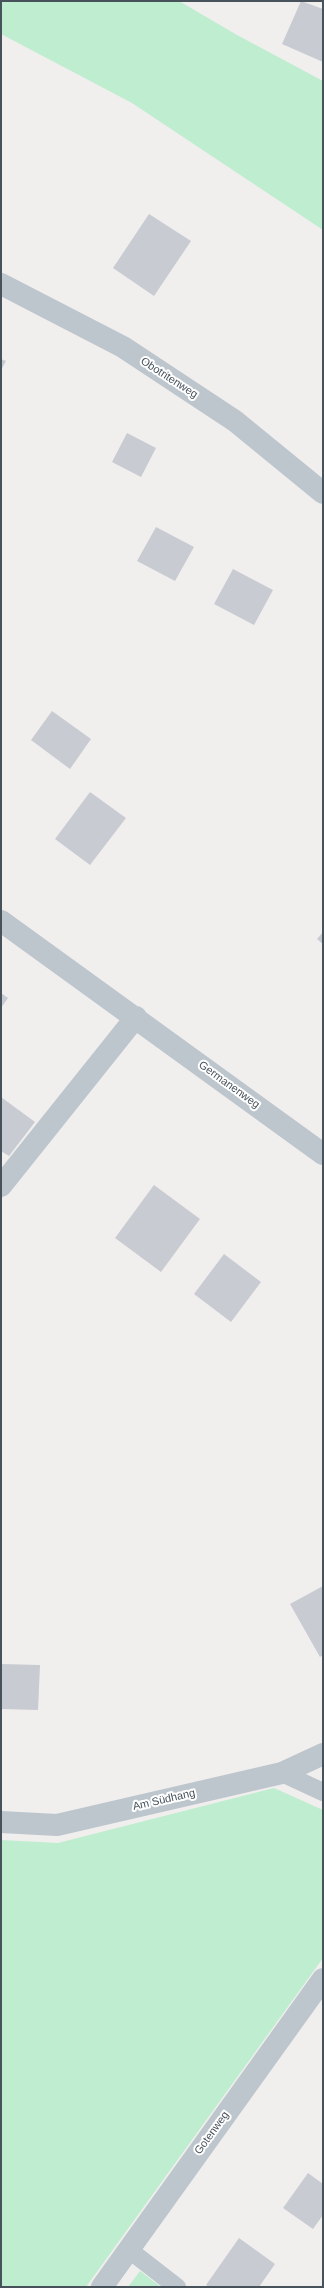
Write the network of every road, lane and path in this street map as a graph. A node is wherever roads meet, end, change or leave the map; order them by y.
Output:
1 (1, 284) edge
2 (323, 493) edge
3 (1, 921) edge
4 (136, 1017) junction
5 (323, 1154) edge
6 (1, 1186) edge
7 (323, 1754) edge
8 (282, 1773) junction
9 (323, 1792) edge
10 (1, 1822) edge
11 (323, 1979) edge
12 (128, 2249) junction
13 (102, 2287) edge
14 (177, 2287) edge

1 - 2 street, Obotritenweg
3 - 4 street, Germanenweg
4 - 5 street, Germanenweg
4 - 6 street
7 - 8 street, Am Südhang
8 - 9 lane
8 - 10 street, Am Südhang
11 - 12 street, Gotenweg
12 - 13 street, Gotenweg
12 - 14 lane

